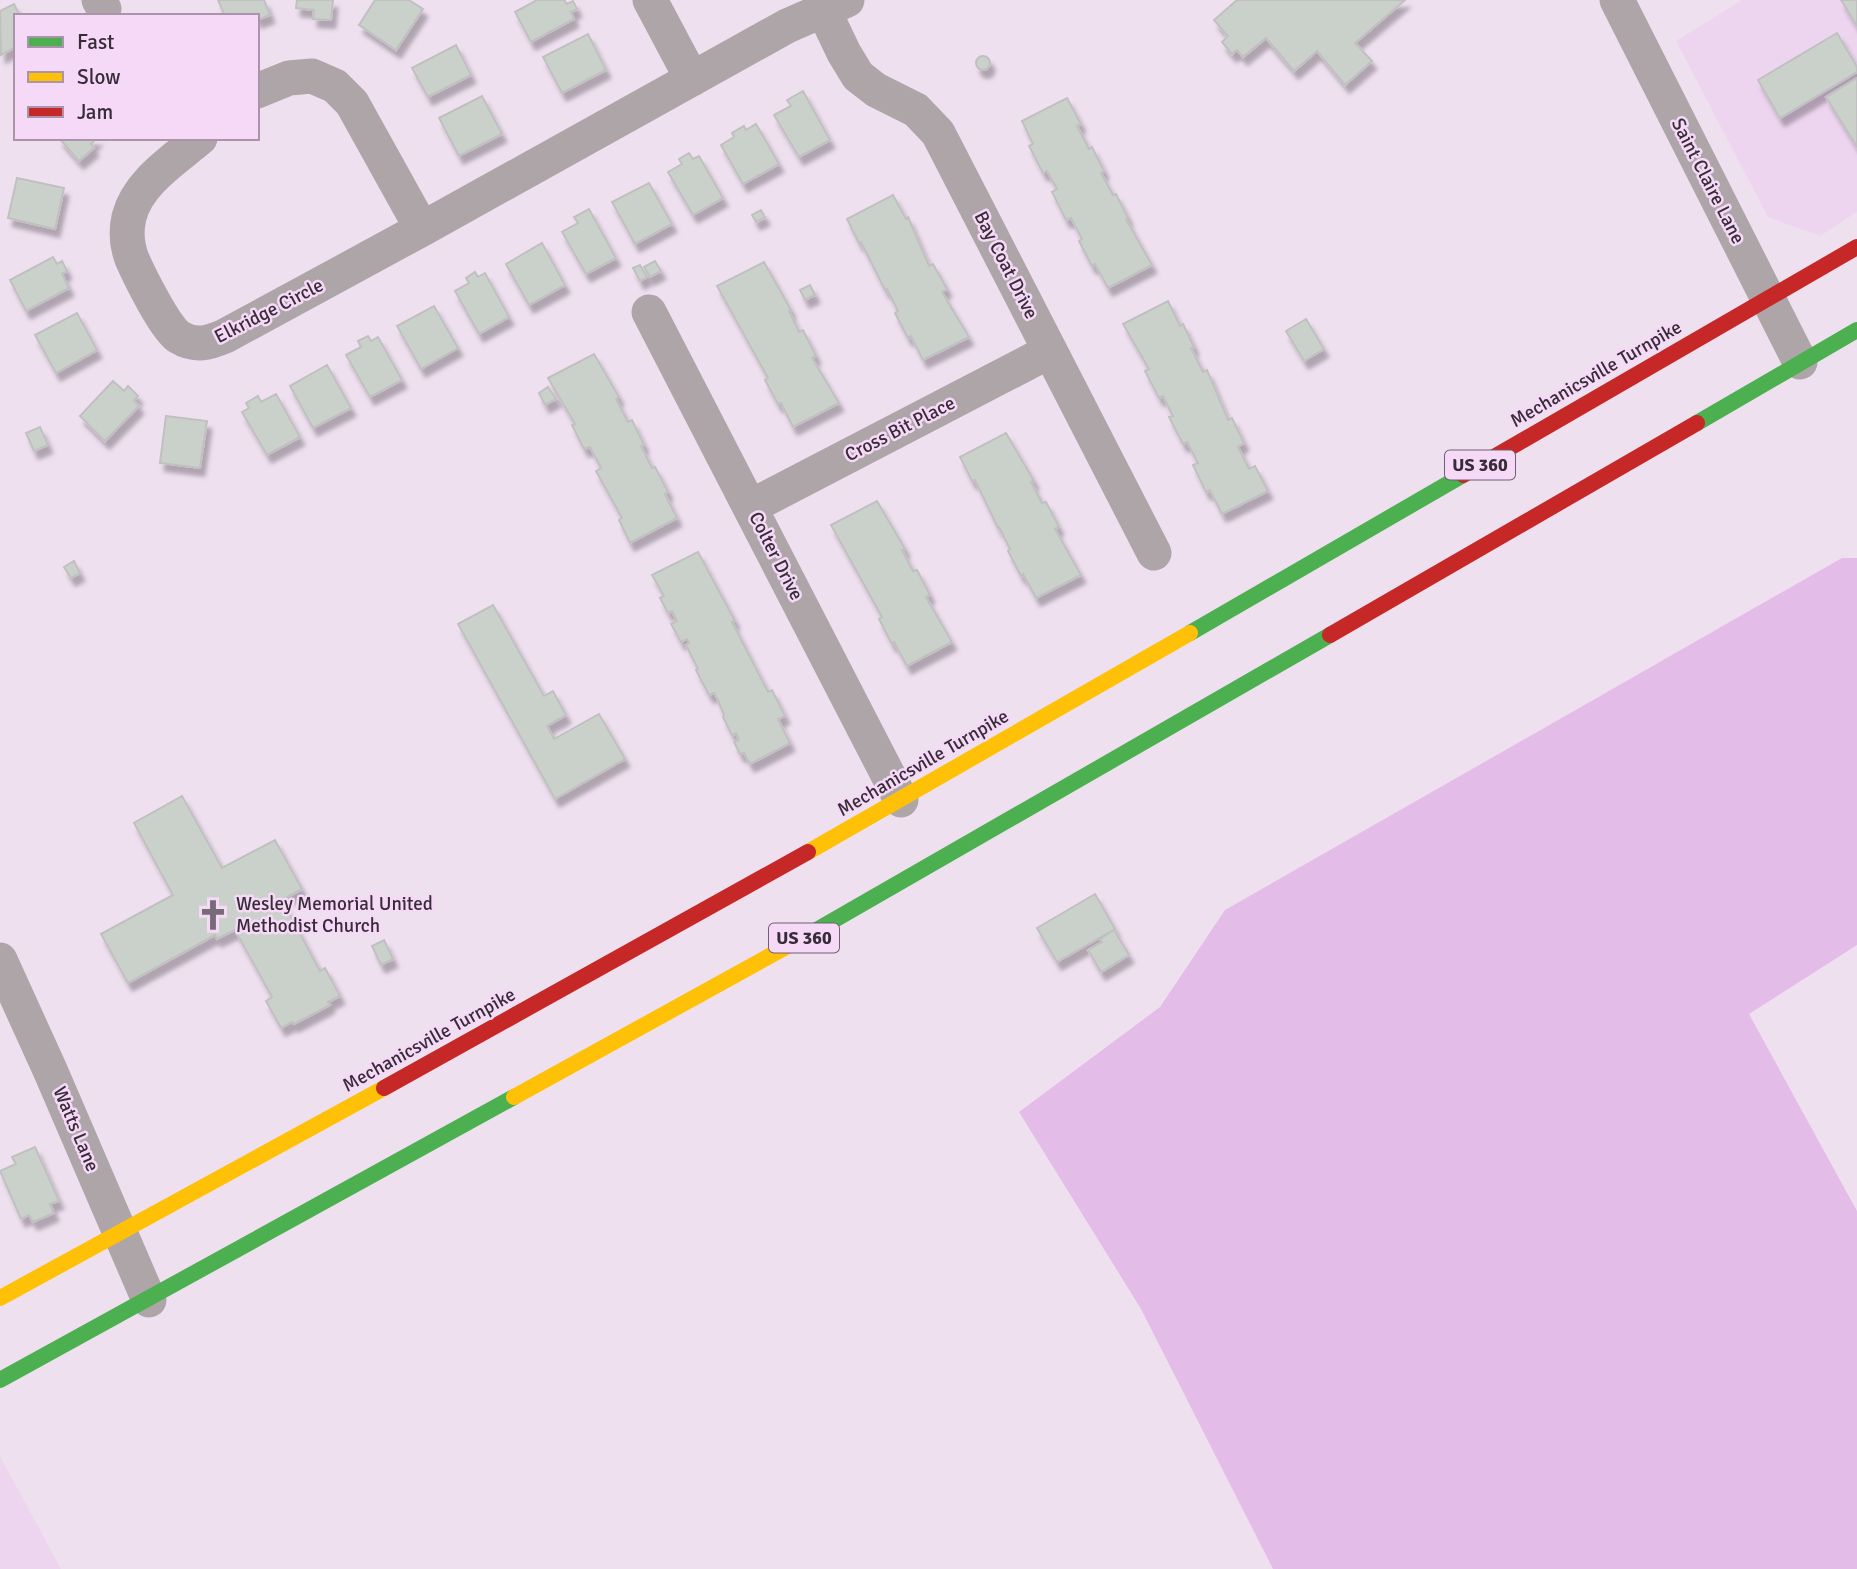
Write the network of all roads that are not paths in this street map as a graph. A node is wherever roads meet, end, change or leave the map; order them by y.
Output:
1 (650, 0) edge
2 (1617, 0) edge
3 (835, 4) edge
4 (692, 79) junction
5 (259, 90) edge
6 (199, 140) edge
7 (422, 229) junction
8 (1857, 247) edge
9 (1767, 299) junction
10 (649, 312) dead end
11 (1857, 330) edge
12 (1050, 351) junction
13 (1800, 362) junction
14 (750, 507) junction
15 (1154, 553) dead end
16 (901, 800) junction
17 (0, 960) edge
18 (120, 1233) junction
19 (0, 1298) edge
20 (149, 1300) junction
21 (0, 1380) edge

1 - 4 street
2 - 9 street, Saint Claire Lane
3 - 4 street, Elkridge Circle
3 - 12 street, Bay Coat Drive
4 - 7 street, Elkridge Circle
5 - 7 street
6 - 7 street, Elkridge Circle
8 - 9 highway, Mechanicsville Turnpike / US 360
9 - 13 street, Saint Claire Lane
9 - 16 highway, Mechanicsville Turnpike / US 360
10 - 14 street, Colter Drive
11 - 13 highway, US 360
12 - 14 street, Cross Bit Place
12 - 15 street, Bay Coat Drive
13 - 20 highway, US 360
14 - 16 street, Colter Drive
16 - 18 highway, Mechanicsville Turnpike / US 360
17 - 18 street, Watts Lane
18 - 19 highway, Mechanicsville Turnpike / US 360
18 - 20 street, Watts Lane
20 - 21 highway, US 360

